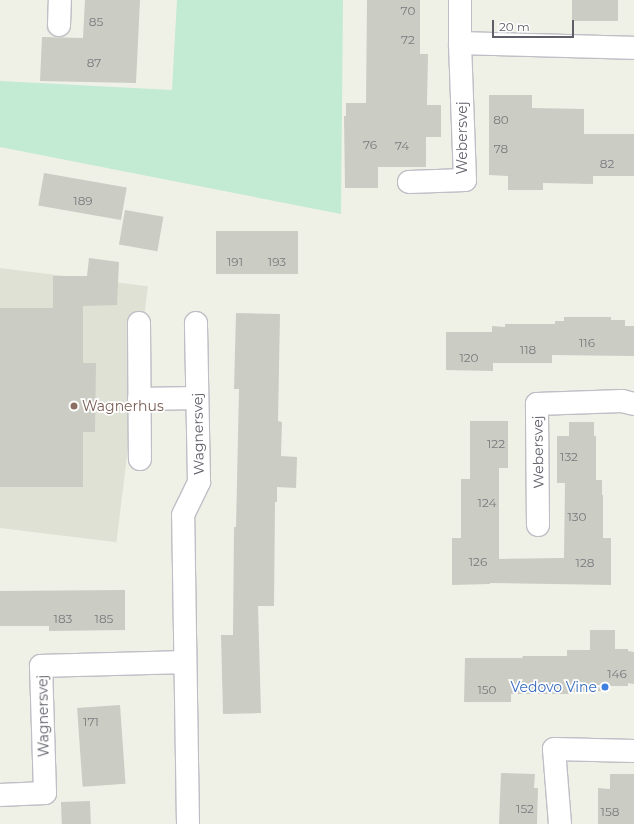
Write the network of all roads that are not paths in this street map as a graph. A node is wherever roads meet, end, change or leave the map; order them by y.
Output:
1 (60, 0) edge
2 (460, 0) edge
3 (59, 25) dead end
4 (460, 43) junction
5 (634, 48) edge
6 (410, 182) dead end
7 (139, 323) dead end
8 (196, 323) dead end
9 (197, 398) junction
10 (140, 399) junction
11 (634, 404) edge
12 (140, 459) dead end
13 (538, 525) dead end
14 (185, 662) junction
15 (634, 751) edge
16 (0, 795) edge
17 (188, 824) edge
18 (560, 824) edge

1 - 3 street
2 - 4 street, Webersvej
4 - 5 street
4 - 6 street, Webersvej
7 - 10 street
8 - 9 street, Wagnersvej
9 - 10 street
9 - 14 street, Wagnersvej
10 - 12 street
11 - 13 street, Webersvej
14 - 16 street, Wagnersvej
14 - 17 street, Wagnersvej
15 - 18 street

